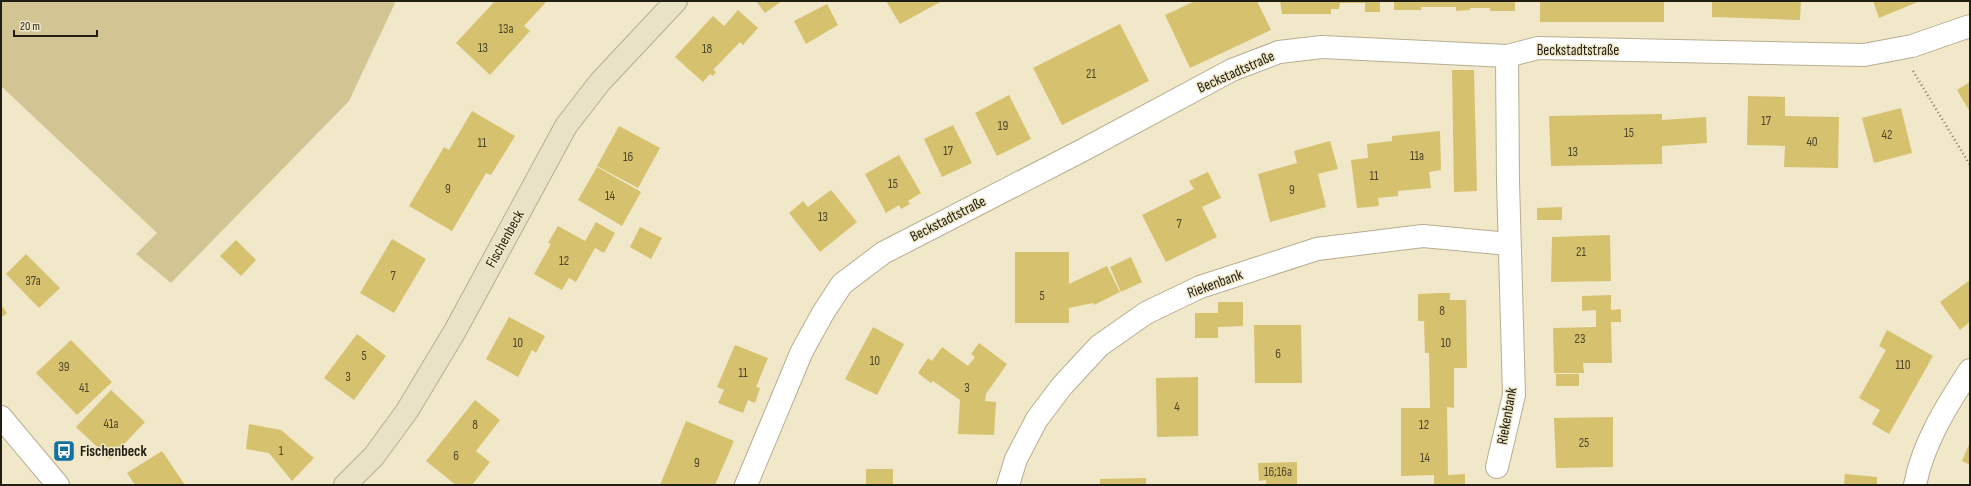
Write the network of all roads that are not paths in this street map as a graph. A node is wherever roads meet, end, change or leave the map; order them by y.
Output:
1 (676, 1) edge
2 (1970, 26) edge
3 (1507, 56) junction
4 (1509, 244) junction
5 (1970, 370) edge
6 (1, 416) edge
7 (1497, 467) dead end
8 (58, 485) edge
9 (345, 485) edge
10 (746, 485) edge
11 (1008, 485) edge
12 (1916, 485) edge

1 - 9 street, Fischenbeck
2 - 3 street, Beckstadtstraße
3 - 4 street, Riekenbank
3 - 10 street, Beckstadtstraße
4 - 7 street, Riekenbank
4 - 11 street, Riekenbank
5 - 12 street
6 - 8 street

